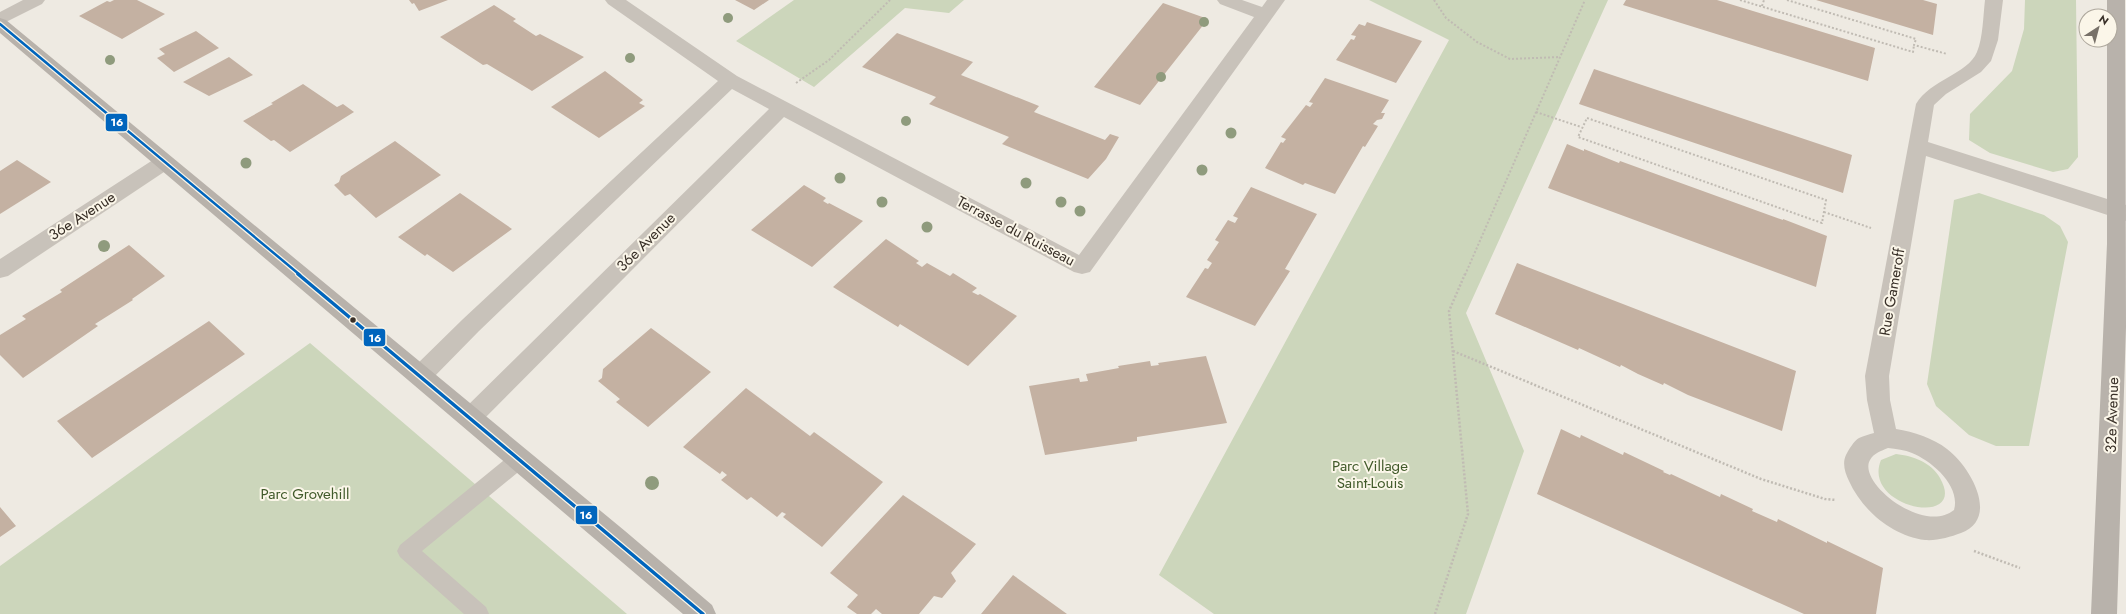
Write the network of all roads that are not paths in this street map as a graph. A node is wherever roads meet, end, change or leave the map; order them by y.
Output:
1 (36, 0) edge
2 (614, 0) edge
3 (1226, 0) edge
4 (1994, 0) edge
5 (2116, 0) edge
6 (1271, 7) edge
7 (0, 19) edge
8 (0, 24) edge
9 (730, 80) junction
10 (775, 105) junction
11 (1918, 146) junction
12 (163, 163) junction
13 (2122, 212) edge
14 (0, 270) edge
15 (421, 375) junction
16 (470, 418) junction
17 (1887, 438) junction
18 (521, 458) junction
19 (479, 614) edge
20 (703, 614) edge
21 (2104, 614) edge

1 - 7 street
2 - 9 street
3 - 6 street, Terrasse du Ruisseau
4 - 11 street, Rue Gameroff
5 - 13 street, 32e Avenue
6 - 10 street, Terrasse du Ruisseau
8 - 12 street
9 - 10 street
9 - 15 street
10 - 16 street, 36e Avenue
11 - 13 street
11 - 17 street, Rue Gameroff
12 - 14 street, 36e Avenue
12 - 15 street
13 - 21 street, 32e Avenue
15 - 16 street
16 - 18 street
17 - 17 street
18 - 19 lane
18 - 20 street

